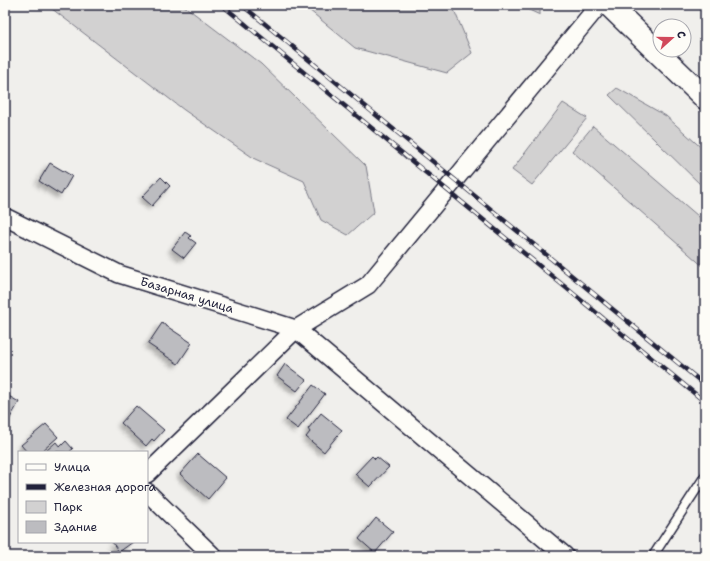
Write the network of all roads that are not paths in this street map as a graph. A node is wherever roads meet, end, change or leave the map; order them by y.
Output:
1 (599, 5) edge
2 (609, 5) edge
3 (705, 98) edge
4 (5, 217) edge
5 (296, 329) junction
6 (148, 473) edge
7 (705, 476) edge
8 (148, 493) edge
9 (213, 556) edge
10 (565, 556) edge
11 (653, 556) edge

1 - 5 street
2 - 3 main road
4 - 5 street, Базарная улица
5 - 6 street
5 - 10 street
7 - 11 lane
8 - 9 street

